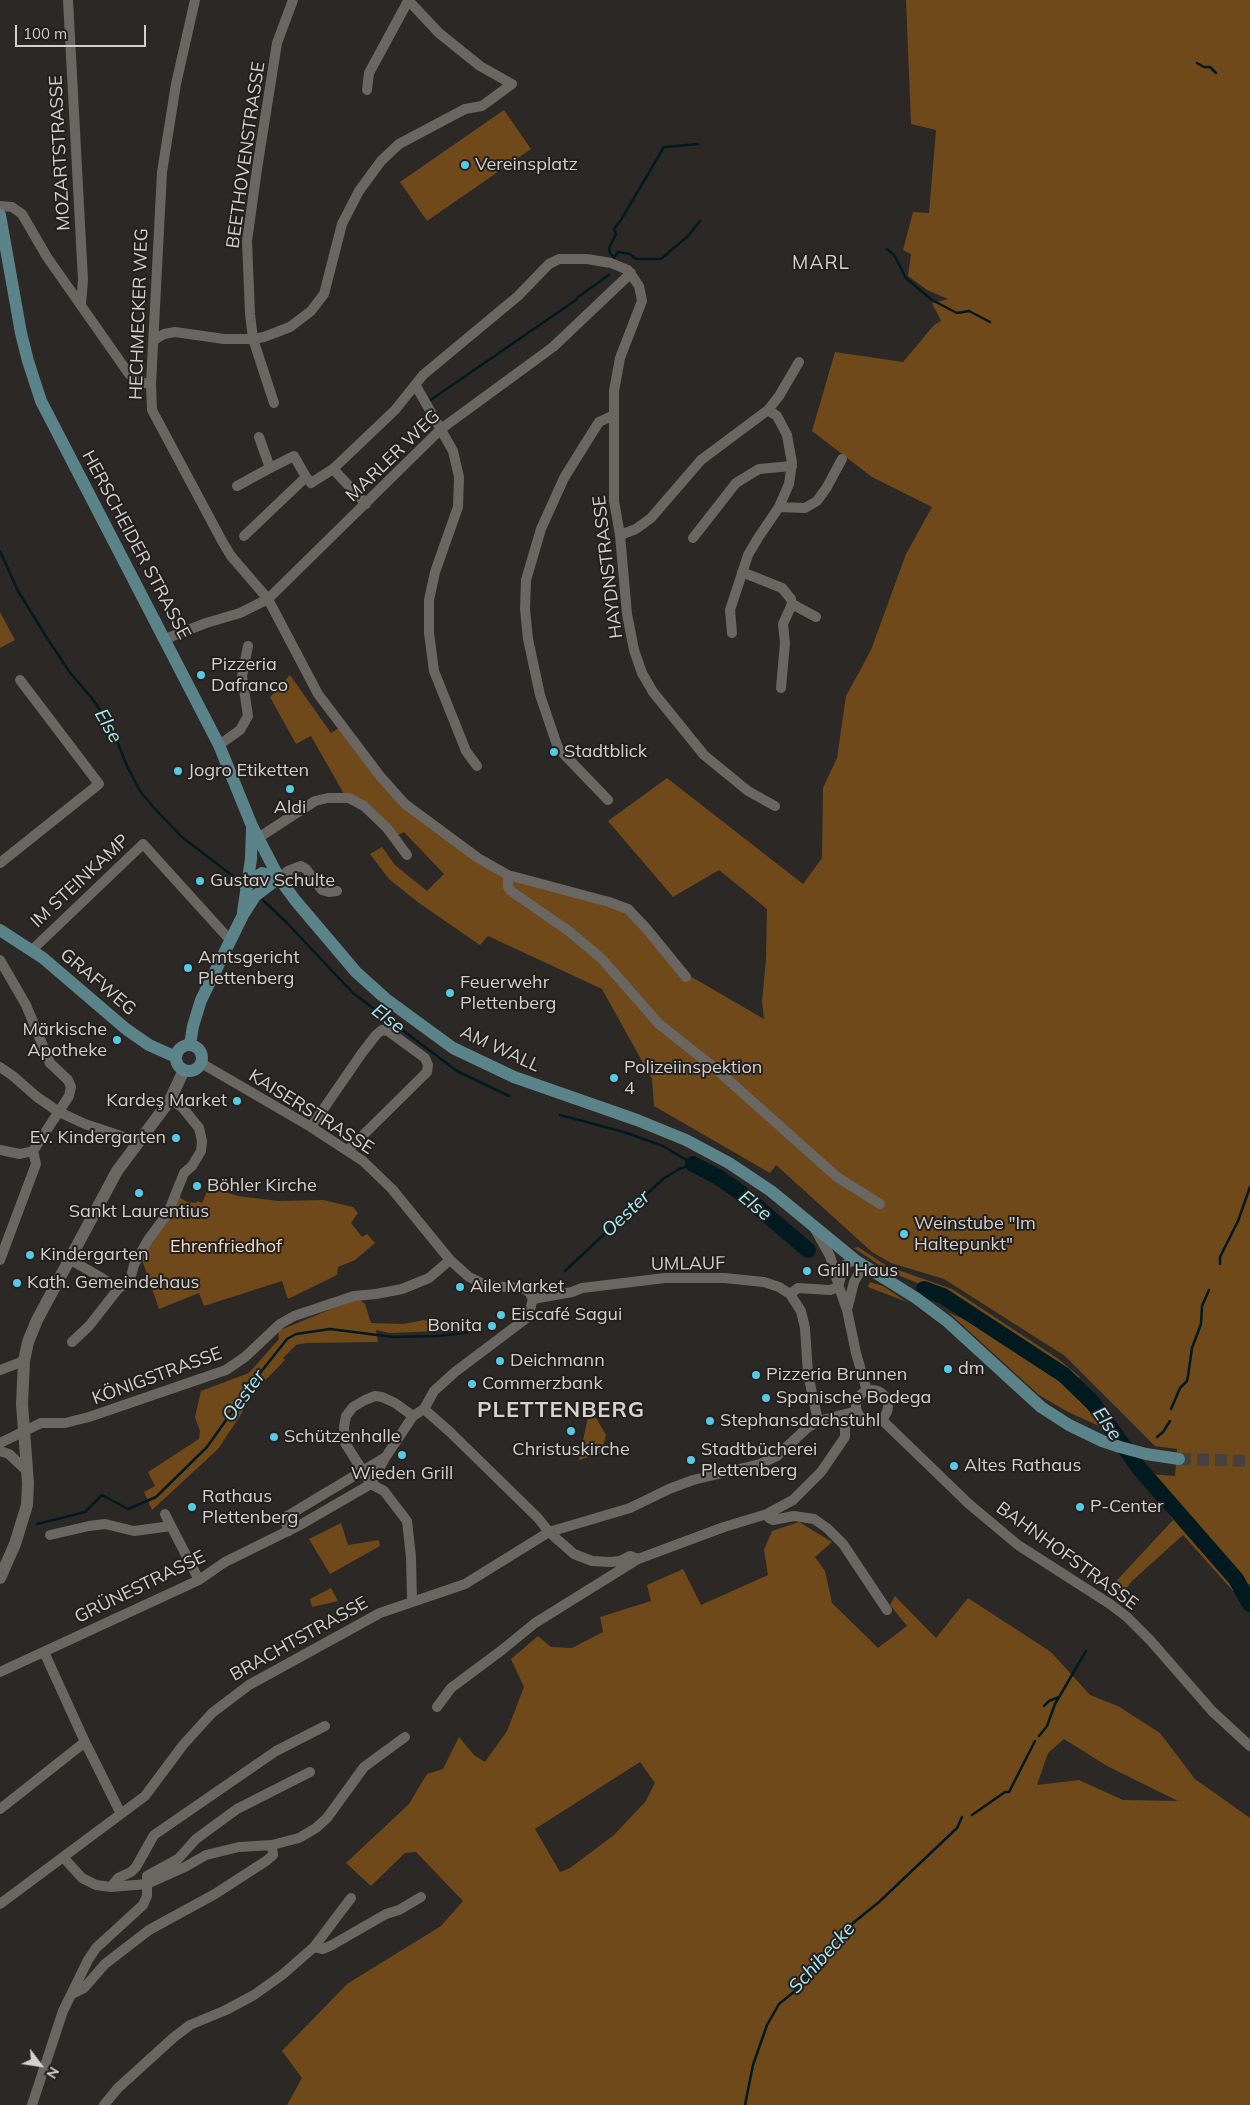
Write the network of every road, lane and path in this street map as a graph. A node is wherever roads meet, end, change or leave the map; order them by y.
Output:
1 (68, 0) edge
2 (195, 0) edge
3 (293, 0) edge
4 (408, 0) edge
5 (367, 90) dead end
6 (0, 206) edge
7 (0, 215) edge
8 (631, 273) junction
9 (81, 304) junction
10 (252, 339) junction
11 (154, 340) junction
12 (799, 362) dead end
13 (151, 384) junction
14 (416, 386) junction
15 (274, 403) dead end
16 (768, 410) junction
17 (614, 415) junction
18 (441, 429) junction
19 (259, 437) dead end
20 (842, 459) dead end
21 (792, 466) junction
22 (270, 468) junction
23 (333, 469) junction
24 (306, 477) junction
25 (237, 486) dead end
26 (366, 504) junction
27 (779, 507) junction
28 (620, 535) junction
29 (244, 536) dead end
30 (693, 538) dead end
31 (742, 572) junction
32 (268, 599) junction
33 (792, 604) junction
34 (816, 617) dead end
35 (732, 633) dead end
36 (166, 639) junction
37 (248, 646) dead end
38 (20, 680) dead end
39 (781, 688) dead end
40 (219, 745) junction
41 (477, 766) dead end
42 (608, 800) dead end
43 (775, 806) dead end
44 (252, 826) junction
45 (258, 838) junction
46 (407, 855) dead end
47 (0, 863) edge
48 (508, 875) junction
49 (279, 878) junction
50 (246, 888) junction
51 (337, 890) dead end
52 (243, 915) junction
53 (0, 930) edge
54 (230, 940) junction
55 (32, 950) junction
56 (0, 960) edge
57 (686, 977) dead end
58 (190, 1045) junction
59 (176, 1057) junction
60 (201, 1063) junction
61 (0, 1067) edge
62 (184, 1070) junction
63 (170, 1100) junction
64 (59, 1112) junction
65 (311, 1127) junction
66 (138, 1144) junction
67 (0, 1150) edge
68 (348, 1150) junction
69 (33, 1151) junction
70 (880, 1204) dead end
71 (814, 1225) junction
72 (69, 1259) junction
73 (0, 1260) edge
74 (450, 1260) junction
75 (859, 1263) junction
76 (839, 1287) junction
77 (118, 1289) junction
78 (790, 1294) junction
79 (533, 1299) junction
80 (847, 1310) junction
81 (72, 1342) dead end
82 (24, 1361) junction
83 (0, 1370) edge
84 (866, 1391) junction
85 (424, 1409) junction
86 (856, 1411) junction
87 (413, 1416) junction
88 (838, 1416) junction
89 (881, 1419) junction
90 (818, 1422) junction
91 (24, 1431) junction
92 (0, 1443) edge
93 (0, 1451) edge
94 (385, 1458) junction
95 (1179, 1459) tunnel mouth
96 (27, 1472) junction
97 (363, 1472) junction
98 (371, 1484) junction
99 (165, 1514) dead end
100 (767, 1514) junction
101 (171, 1526) junction
102 (289, 1531) junction
103 (549, 1532) junction
104 (50, 1535) dead end
105 (638, 1559) junction
106 (0, 1578) edge
107 (199, 1580) junction
108 (412, 1601) junction
109 (887, 1610) dead end
110 (44, 1652) junction
111 (0, 1672) edge
112 (437, 1707) dead end
113 (325, 1726) dead end
114 (405, 1737) dead end
115 (85, 1742) junction
116 (1250, 1746) edge
117 (310, 1772) dead end
118 (0, 1809) edge
119 (121, 1814) junction
120 (272, 1844) junction
121 (63, 1857) junction
122 (147, 1884) junction
123 (111, 1887) junction
124 (421, 1897) dead end
125 (351, 1898) dead end
126 (0, 1904) edge
127 (314, 1947) junction
128 (72, 1995) junction
129 (32, 2105) edge
130 (104, 2105) edge

1 - 9 street, MOZARTSTRASSE
2 - 11 street, HECHMECKER WEG
3 - 10 street, BEETHOVENSTRASSE
4 - 5 street
4 - 10 street
6 - 9 street
7 - 36 main road, HERSCHEIDER STRASSE
8 - 14 street
8 - 17 street, HAYDNSTRASSE
8 - 18 street, MARLER WEG
9 - 13 street
10 - 11 street
10 - 15 street, BEETHOVENSTRASSE
11 - 13 street, HECHMECKER WEG
12 - 16 street
13 - 32 street, HECHMECKER WEG
14 - 18 street
14 - 23 street
16 - 21 street
16 - 28 street
17 - 28 street, HAYDNSTRASSE
17 - 42 street
18 - 26 street, MARLER WEG
18 - 41 street
19 - 22 street
20 - 27 street
21 - 27 street
21 - 30 street
22 - 24 street
22 - 25 street
23 - 24 street
23 - 26 street
24 - 29 street
26 - 32 street, MARLER WEG
27 - 31 street
28 - 43 street, HAYDNSTRASSE
31 - 33 street
31 - 35 street
32 - 36 street, MARLER WEG
32 - 48 street, HECHMECKER WEG
33 - 34 street
33 - 39 street
36 - 40 main road, HERSCHEIDER STRASSE
37 - 40 street
38 - 47 street
40 - 44 main road, HERSCHEIDER STRASSE
44 - 45 main road, HERSCHEIDER STRASSE
44 - 50 main road
45 - 46 street
45 - 49 main road, HERSCHEIDER STRASSE
48 - 57 street, HECHMECKER WEG
48 - 70 street
49 - 50 main road
49 - 51 street
49 - 52 main road
49 - 71 main road, AM WALL
50 - 52 main road
52 - 54 main road
53 - 55 main road, GRAFWEG
54 - 55 street, IM STEINKAMP
54 - 58 main road
55 - 59 main road, GRAFWEG
56 - 64 street
58 - 59 main road
58 - 60 main road
59 - 62 main road
60 - 62 main road
60 - 65 street, KAISERSTRASSE
61 - 64 street
62 - 63 street
63 - 66 street
63 - 77 street
64 - 66 street
64 - 69 street
65 - 68 street, KAISERSTRASSE
65 - 68 street
66 - 72 street
67 - 69 street
68 - 74 street, KAISERSTRASSE
69 - 73 street
71 - 75 main road, AM WALL
71 - 76 street, AM WALL
72 - 77 street
72 - 82 street
74 - 79 street, KAISERSTRASSE
74 - 91 street, KÖNIGSTRASSE
75 - 76 street
75 - 80 street, AM WALL
75 - 95 main road
76 - 78 street
76 - 80 street, AM WALL
77 - 81 street
78 - 79 street, UMLAUF
78 - 90 street
79 - 85 street
80 - 84 street, AM WALL
82 - 83 street
82 - 91 street
84 - 86 street
84 - 89 street
85 - 87 street
85 - 103 street
86 - 88 street, BRACHTSTRASSE
86 - 89 street
87 - 94 street
87 - 97 street
88 - 90 street, BRACHTSTRASSE
88 - 100 street
89 - 116 street, BAHNHOFSTRASSE
90 - 103 street, BRACHTSTRASSE
91 - 92 street, KÖNIGSTRASSE
91 - 96 street
93 - 96 street
94 - 97 street
94 - 98 street
96 - 106 street
97 - 98 street
97 - 102 street
98 - 102 street, GRÜNESTRASSE
98 - 108 street
99 - 101 street
100 - 105 street
100 - 109 street
101 - 104 street
101 - 107 street
102 - 107 street, GRÜNESTRASSE
103 - 105 street
103 - 108 street, BRACHTSTRASSE
105 - 112 street
107 - 110 street, GRÜNESTRASSE
108 - 119 street, BRACHTSTRASSE
110 - 111 street, GRÜNESTRASSE
110 - 115 street
113 - 123 street
114 - 120 street
115 - 118 street
115 - 119 street
117 - 122 street
119 - 121 street, BRACHTSTRASSE
120 - 122 street
120 - 128 street
121 - 123 street
121 - 126 street, BRACHTSTRASSE
122 - 123 street
122 - 128 street
124 - 127 street
125 - 127 street
127 - 130 street
128 - 129 street

